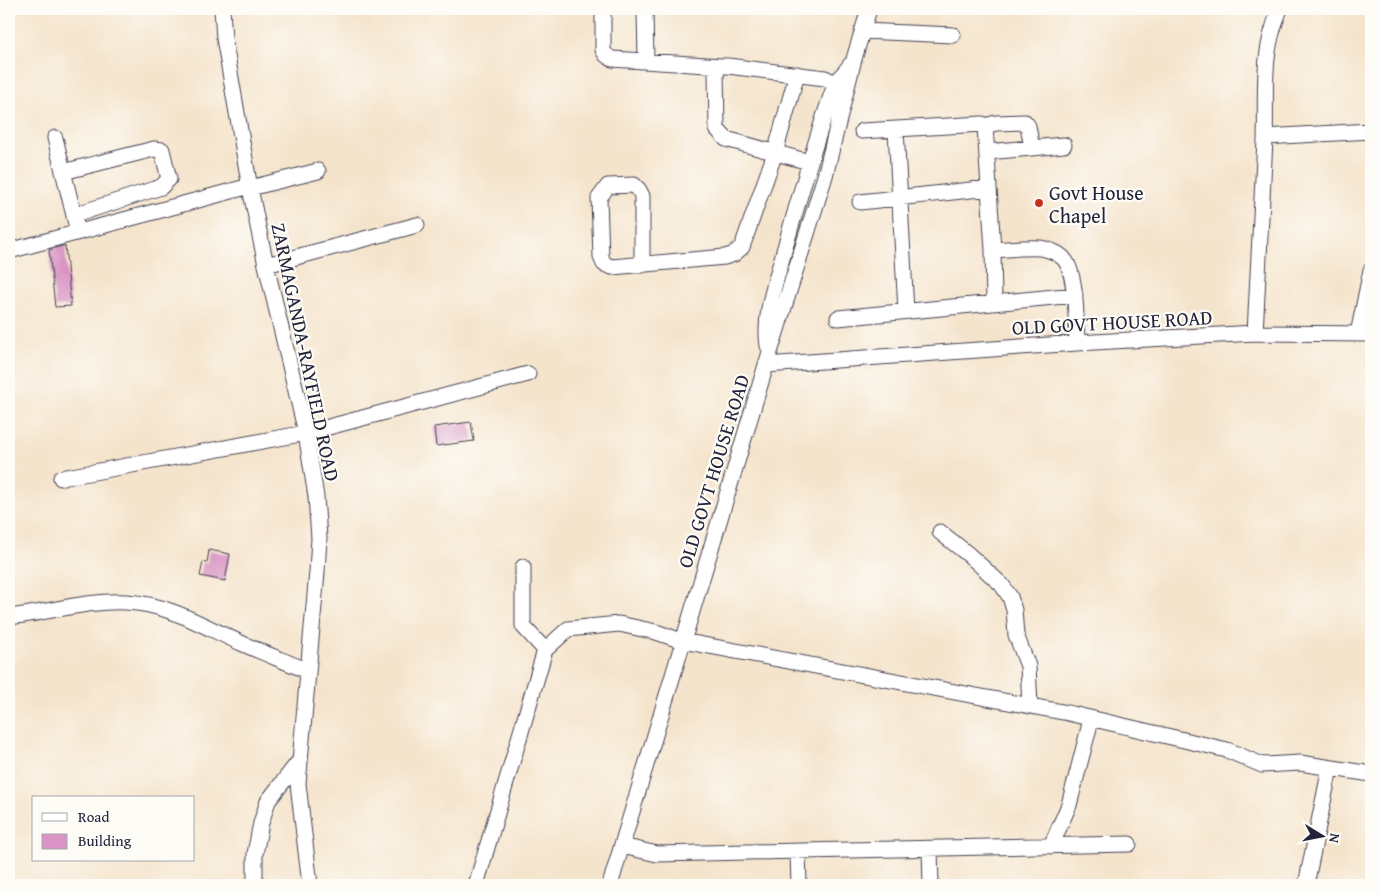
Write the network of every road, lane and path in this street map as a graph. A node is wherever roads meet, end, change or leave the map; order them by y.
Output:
1 (222, 9) edge
2 (604, 9) edge
3 (645, 9) edge
4 (869, 9) edge
5 (1280, 9) edge
6 (862, 31) junction
7 (953, 35) dead end
8 (854, 59) junction
9 (646, 61) junction
10 (722, 66) junction
11 (797, 74) junction
12 (836, 83) junction
13 (985, 126) junction
14 (896, 130) junction
15 (1371, 130) edge
16 (862, 131) dead end
17 (1265, 136) junction
18 (55, 138) dead end
19 (1064, 145) dead end
20 (1032, 148) junction
21 (987, 152) junction
22 (775, 153) junction
23 (809, 162) junction
24 (318, 171) dead end
25 (63, 172) junction
26 (250, 187) junction
27 (989, 188) junction
28 (801, 190) junction
29 (819, 196) junction
30 (900, 197) junction
31 (860, 202) dead end
32 (74, 215) junction
33 (416, 224) dead end
34 (78, 233) junction
35 (993, 250) junction
36 (9, 251) edge
37 (642, 264) junction
38 (266, 265) junction
39 (1371, 270) edge
40 (1369, 294) edge
41 (1075, 295) junction
42 (994, 303) junction
43 (906, 311) junction
44 (838, 318) dead end
45 (1255, 334) junction
46 (1365, 334) edge
47 (1077, 343) junction
48 (768, 360) junction
49 (528, 374) dead end
50 (306, 433) junction
51 (61, 478) dead end
52 (940, 532) dead end
53 (523, 567) dead end
54 (9, 617) edge
55 (682, 641) junction
56 (545, 650) junction
57 (308, 671) junction
58 (1030, 706) junction
59 (1092, 720) junction
60 (300, 760) junction
61 (1330, 768) junction
62 (1371, 774) edge
63 (1129, 844) dead end
64 (622, 846) junction
65 (1051, 846) junction
66 (930, 849) junction
67 (798, 852) junction
68 (1307, 880) dead end
69 (253, 885) edge
70 (310, 885) edge
71 (476, 885) edge
72 (610, 885) edge
73 (799, 885) edge
74 (931, 885) edge

1 - 26 street, ZARMAGANDA-RAYFIELD ROAD
2 - 9 street
3 - 9 street
4 - 6 street
5 - 17 street
6 - 7 street
6 - 8 street
8 - 12 street
8 - 29 street
9 - 10 street
10 - 11 street
10 - 22 street
11 - 12 street
11 - 22 street
12 - 23 street
13 - 14 street
13 - 20 street
13 - 21 street
14 - 16 street
14 - 30 street
15 - 17 street
17 - 45 street
18 - 25 street
19 - 20 street
20 - 21 street
21 - 27 street
22 - 23 street
22 - 37 street
23 - 28 street
24 - 26 street
25 - 32 street
25 - 32 street
26 - 34 street
26 - 38 street, ZARMAGANDA-RAYFIELD ROAD
27 - 30 street
27 - 35 street
28 - 29 street
28 - 48 street
29 - 48 street
30 - 31 street
30 - 43 street
32 - 34 street
33 - 38 street
34 - 36 street
35 - 41 street
35 - 42 street
37 - 37 street
38 - 50 street, ZARMAGANDA-RAYFIELD ROAD
39 - 40 street
40 - 46 street
41 - 42 street
41 - 47 street
42 - 43 street
43 - 44 street
45 - 46 street, OLD GOVT HOUSE ROAD
45 - 47 street, OLD GOVT HOUSE ROAD
47 - 48 street, OLD GOVT HOUSE ROAD
48 - 55 street, OLD GOVT HOUSE ROAD
49 - 50 street
50 - 51 street
50 - 57 street, ZARMAGANDA-RAYFIELD ROAD
52 - 58 street
53 - 56 street
54 - 57 street
55 - 56 street
55 - 58 street
55 - 64 street, OLD GOVT HOUSE ROAD
56 - 71 street
57 - 60 street, ZARMAGANDA-RAYFIELD ROAD
58 - 59 street
59 - 61 street
59 - 65 street
60 - 69 street
60 - 70 street, ZARMAGANDA-RAYFIELD ROAD
61 - 62 street
61 - 68 street
63 - 65 street
64 - 67 street
64 - 72 street, OLD GOVT HOUSE ROAD
65 - 66 street
66 - 67 street
66 - 74 street
67 - 73 street

